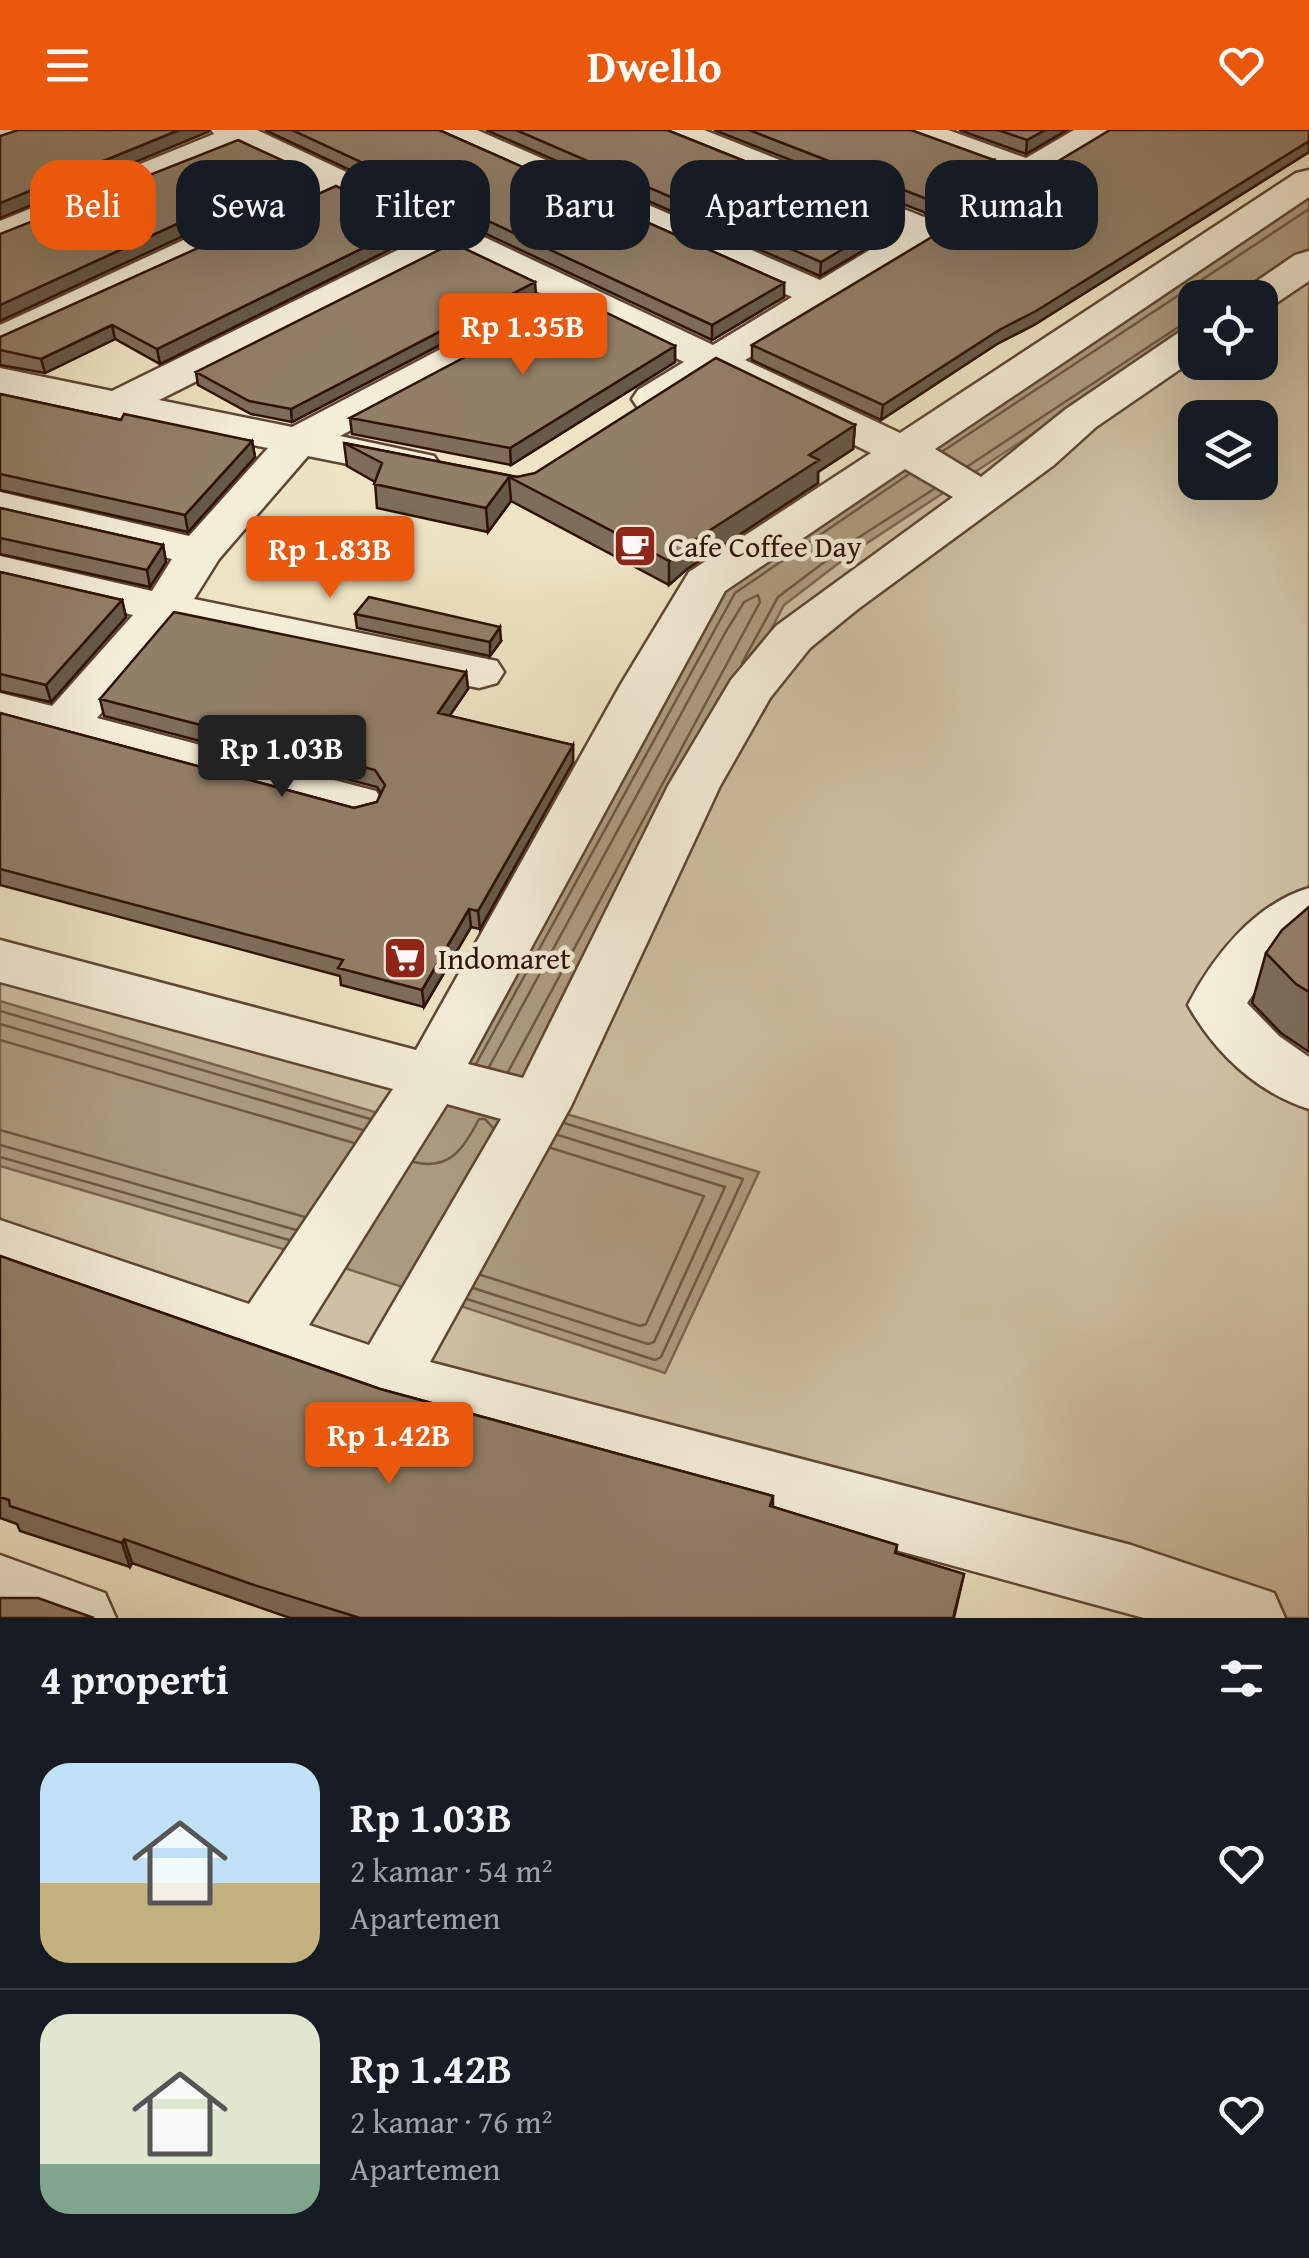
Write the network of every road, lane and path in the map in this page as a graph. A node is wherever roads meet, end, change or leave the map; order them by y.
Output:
1 (16, 130) edge
2 (447, 130) edge
3 (673, 130) edge
4 (915, 130) edge
5 (1100, 130) edge
6 (235, 132) edge
7 (0, 137) edge
8 (998, 160) edge
9 (1047, 160) edge
10 (338, 182) joint
11 (1309, 182) edge
12 (925, 230) edge
13 (925, 231) edge
14 (0, 234) edge
15 (430, 250) edge
16 (479, 250) edge
17 (1309, 262) edge
18 (1278, 284) edge
19 (575, 295) junction
20 (824, 296) junction
21 (0, 340) edge
22 (1178, 352) edge
23 (711, 362) junction
24 (0, 380) edge
25 (116, 406) junction
26 (618, 422) edge
27 (298, 440) junction
28 (902, 451) junction
29 (459, 474) edge
30 (980, 494) junction
31 (0, 506) edge
32 (200, 552) junction
33 (0, 570) edge
34 (165, 608) junction
35 (480, 672) dead end
36 (0, 709) edge
37 (64, 725) junction
38 (358, 804) edge
39 (1309, 908) edge
40 (0, 962) edge
41 (430, 1078) junction
42 (1309, 1086) edge
43 (540, 1106) junction
44 (0, 1247) edge
45 (264, 1338) junction
46 (385, 1380) junction
47 (0, 1590) edge
48 (78, 1618) edge
49 (1248, 1618) edge

1 - 7 street
2 - 20 street
3 - 12 street
4 - 8 street
5 - 9 street
6 - 10 street
6 - 14 street
10 - 21 street
11 - 28 street
13 - 20 street
15 - 25 street
16 - 19 street
17 - 18 street
19 - 23 street
19 - 27 street
20 - 23 street
22 - 30 street
23 - 26 street
23 - 28 street
24 - 25 street
25 - 27 street
27 - 29 street
27 - 32 street
28 - 30 street
28 - 41 street
30 - 43 street
31 - 32 street
32 - 34 street
33 - 34 street
34 - 35 street
34 - 37 street
36 - 37 street
37 - 38 street
39 - 42 street
40 - 41 street
41 - 43 street
41 - 45 street
43 - 46 street
44 - 45 street
45 - 46 street
46 - 49 street
47 - 48 street

